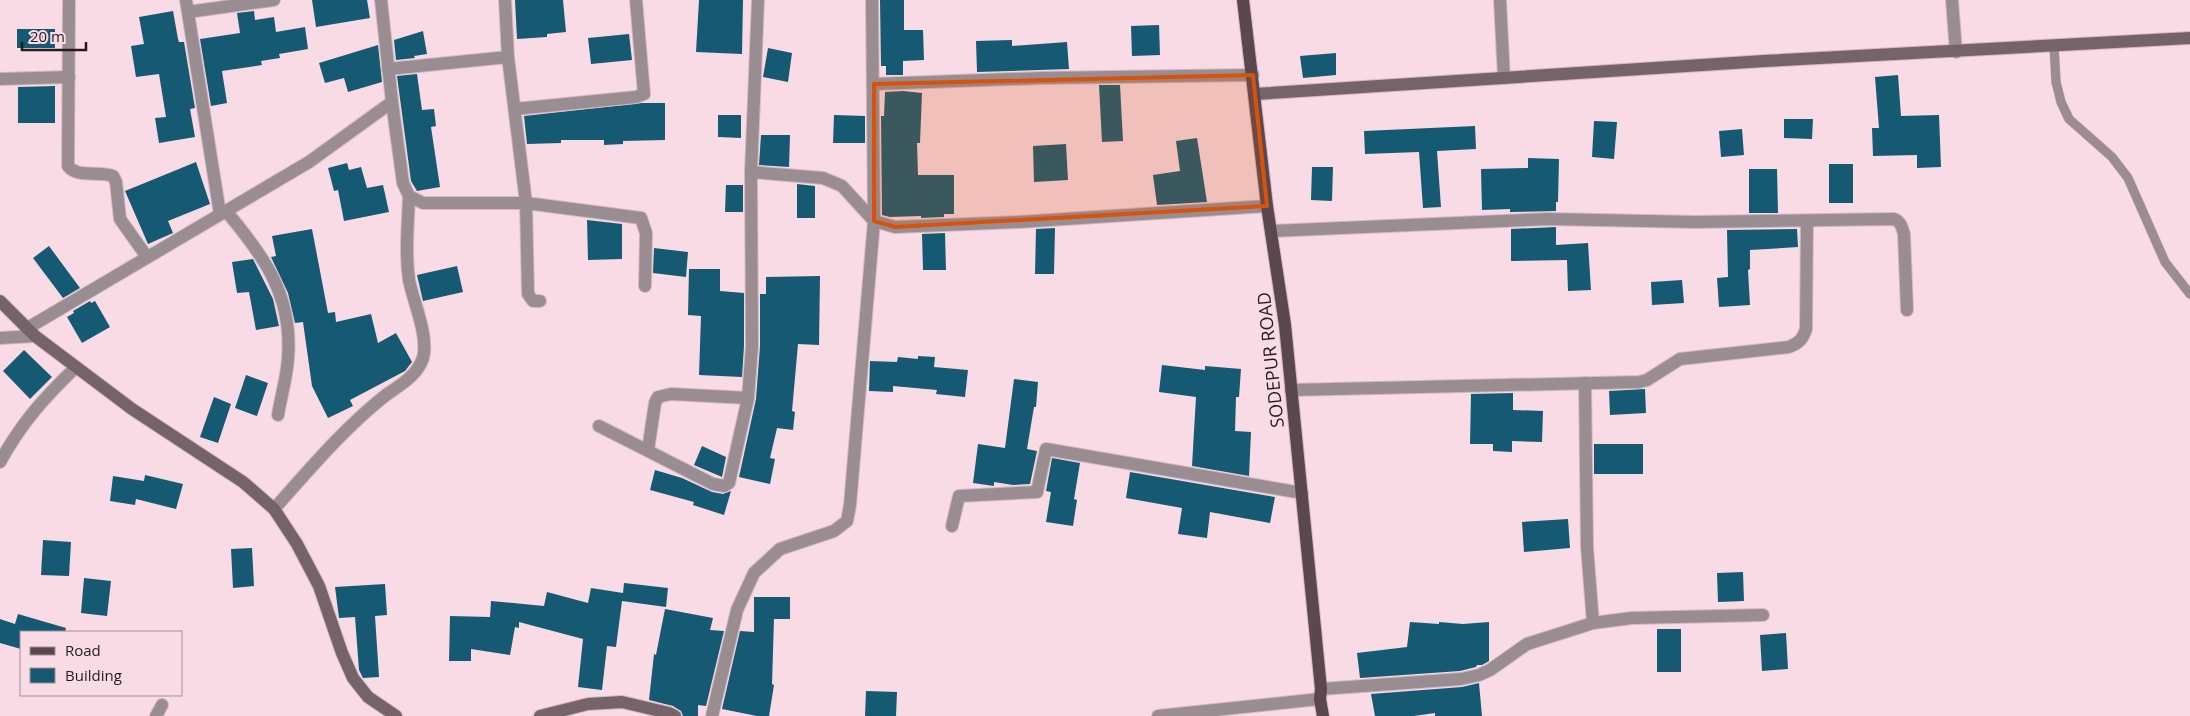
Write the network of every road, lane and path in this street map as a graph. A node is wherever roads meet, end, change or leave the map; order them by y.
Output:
1 (69, 0) edge
2 (274, 0) edge
3 (380, 0) edge
4 (505, 0) edge
5 (636, 0) edge
6 (758, 0) edge
7 (872, 0) edge
8 (1243, 0) edge
9 (1500, 0) edge
10 (1952, 0) edge
11 (187, 6) edge
12 (2190, 38) edge
13 (2054, 46) junction
14 (1956, 52) junction
15 (508, 57) junction
16 (388, 69) junction
17 (1253, 74) junction
18 (69, 77) junction
19 (1504, 78) junction
20 (0, 79) edge
21 (874, 84) junction
22 (1255, 94) junction
23 (392, 102) junction
24 (515, 109) junction
25 (752, 172) junction
26 (409, 196) junction
27 (526, 203) junction
28 (1267, 206) junction
29 (223, 213) junction
30 (874, 221) junction
31 (1807, 221) junction
32 (1272, 231) junction
33 (147, 257) junction
34 (645, 286) dead end
35 (2190, 294) edge
36 (0, 301) edge
37 (540, 301) dead end
38 (1906, 310) dead end
39 (30, 333) junction
40 (0, 338) edge
41 (76, 367) junction
42 (1585, 383) junction
43 (1291, 390) junction
44 (748, 398) junction
45 (278, 415) dead end
46 (599, 426) dead end
47 (648, 450) junction
48 (0, 462) edge
49 (1302, 492) junction
50 (274, 509) junction
51 (952, 526) dead end
52 (1763, 615) dead end
53 (1593, 623) junction
54 (1321, 694) junction
55 (563, 712) edge
56 (396, 716) edge
57 (540, 716) edge
58 (675, 716) edge
59 (712, 716) edge
60 (1158, 716) edge
61 (1323, 716) edge

1 - 18 street
2 - 11 street
3 - 16 street
4 - 15 street
5 - 24 street
6 - 25 street
7 - 21 street
8 - 17 main road, SODEPUR ROAD
9 - 19 street
10 - 14 street
11 - 29 street
12 - 13 street
13 - 14 street
13 - 35 lane
14 - 19 street
15 - 16 street
15 - 24 street
16 - 23 street
17 - 21 street
17 - 22 main road, SODEPUR ROAD
18 - 20 street
18 - 33 street
19 - 22 street
21 - 30 street
22 - 28 main road, SODEPUR ROAD
23 - 26 street
23 - 29 street
24 - 27 street
25 - 30 street
25 - 44 street
26 - 27 street
26 - 50 street
27 - 34 street
27 - 37 street
28 - 30 street
28 - 32 main road, SODEPUR ROAD
29 - 33 street
29 - 45 street
30 - 59 street
31 - 32 street
31 - 38 street
31 - 42 street
32 - 43 main road, SODEPUR ROAD
33 - 39 street
36 - 39 street
39 - 40 street
39 - 41 street
41 - 48 street
41 - 50 street
42 - 43 street
42 - 53 street
43 - 49 main road, SODEPUR ROAD
44 - 47 street
44 - 47 street
46 - 47 street
49 - 51 street
49 - 54 main road, SODEPUR ROAD
50 - 56 street
52 - 53 street
53 - 54 street
54 - 60 street
54 - 61 main road, SODEPUR ROAD
55 - 57 street
55 - 58 street

